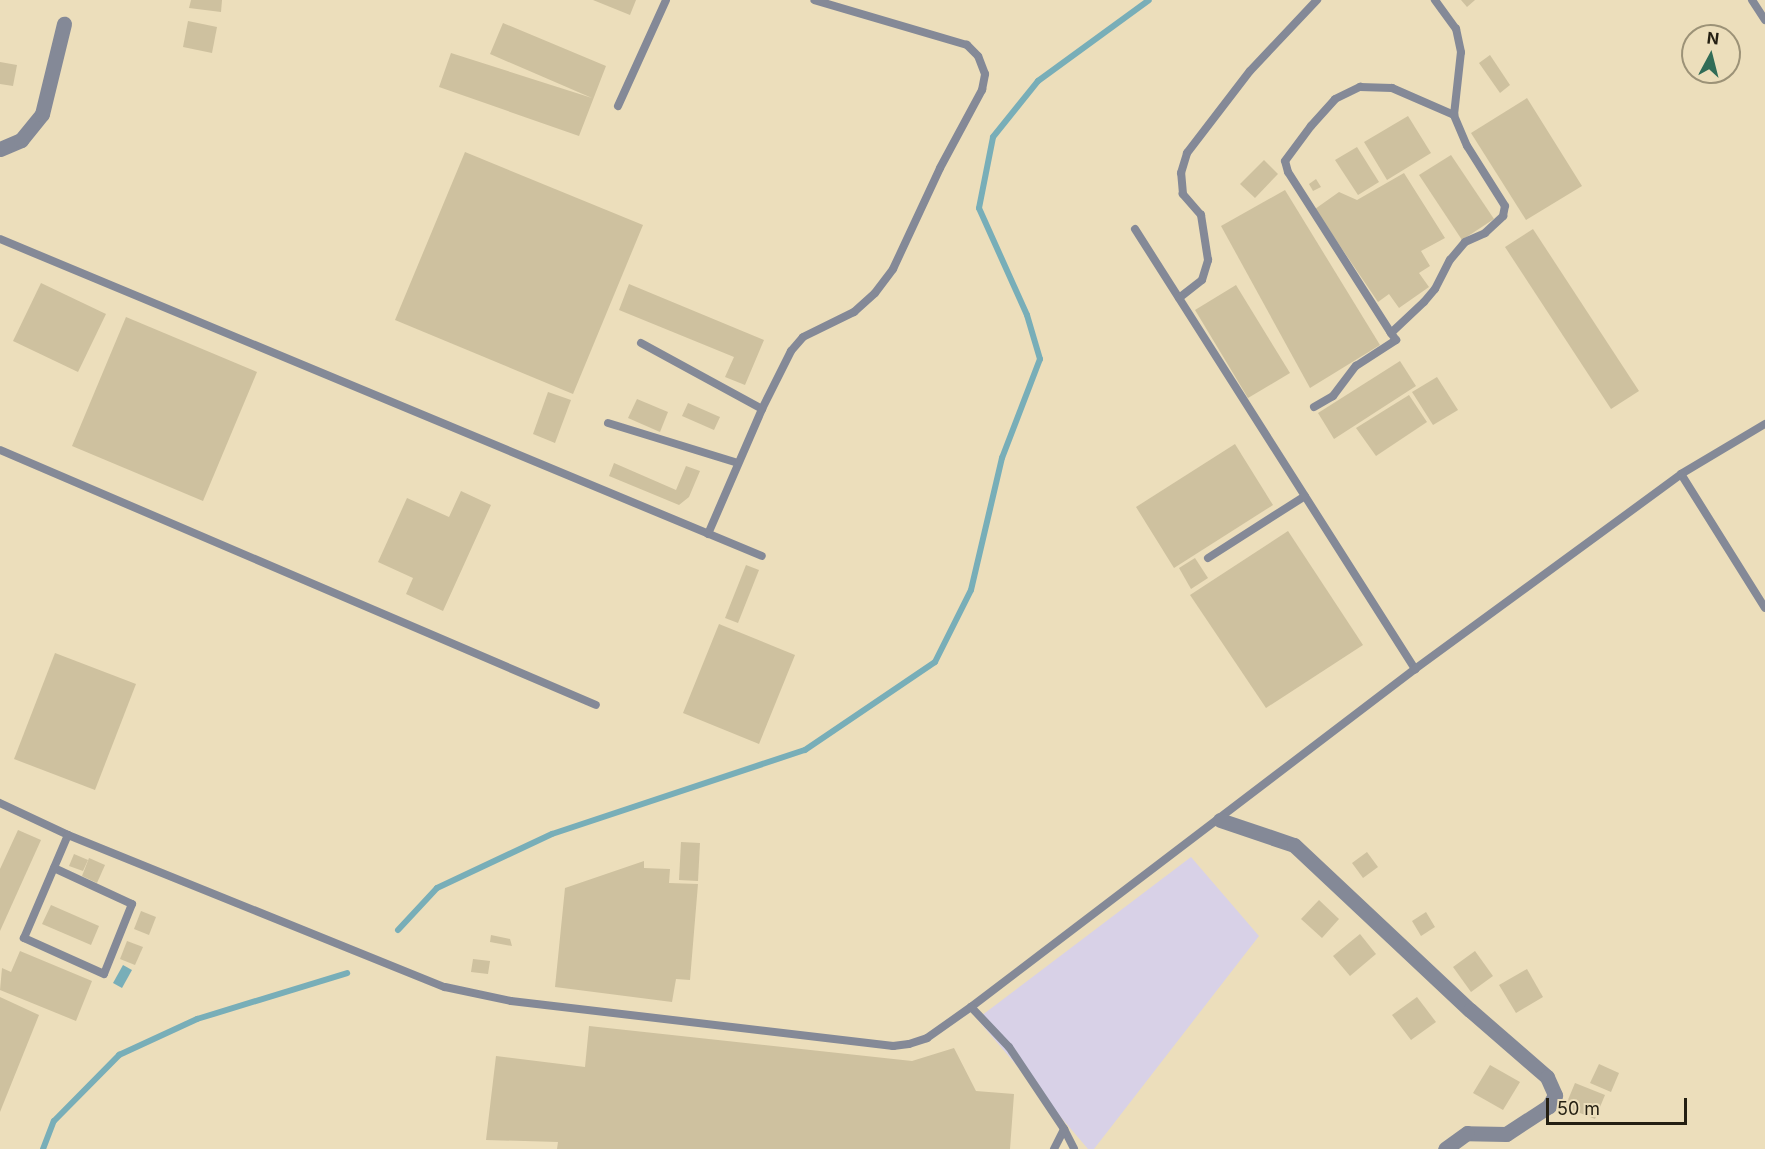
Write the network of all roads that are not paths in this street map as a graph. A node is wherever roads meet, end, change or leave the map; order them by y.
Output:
1 (666, 0) edge
2 (814, 0) edge
3 (1317, 0) edge
4 (1435, 0) edge
5 (1752, 0) edge
6 (1765, 20) edge
7 (64, 24) dead end
8 (618, 106) dead end
9 (1454, 115) junction
10 (0, 149) edge
11 (1135, 229) dead end
12 (0, 239) edge
13 (1179, 298) junction
14 (1391, 333) junction
15 (641, 343) dead end
16 (1314, 407) dead end
17 (762, 409) junction
18 (608, 423) dead end
19 (1765, 424) edge
20 (0, 450) edge
21 (738, 463) junction
22 (1681, 474) junction
23 (1305, 496) junction
24 (708, 534) junction
25 (762, 556) dead end
26 (1208, 558) dead end
27 (1765, 608) edge
28 (1415, 669) junction
29 (596, 705) dead end
30 (0, 803) edge
31 (1220, 820) junction
32 (68, 835) junction
33 (54, 868) junction
34 (971, 1007) junction
35 (1064, 1129) junction
36 (1054, 1149) edge
37 (1074, 1149) edge
38 (1445, 1149) edge

1 - 8 lane
2 - 17 lane
3 - 13 lane
4 - 9 lane
5 - 6 lane
7 - 10 street
9 - 14 lane
9 - 14 lane
11 - 13 lane
12 - 24 lane
13 - 23 lane
14 - 16 lane
15 - 17 lane
17 - 21 lane
18 - 21 lane
19 - 22 lane
20 - 29 lane
21 - 24 lane
22 - 27 lane
22 - 28 lane
23 - 26 lane
23 - 28 lane
24 - 25 lane
28 - 31 lane
30 - 32 lane
31 - 34 lane
31 - 38 street
32 - 33 lane
32 - 34 lane
33 - 33 lane
34 - 35 lane
35 - 36 lane
35 - 37 lane

